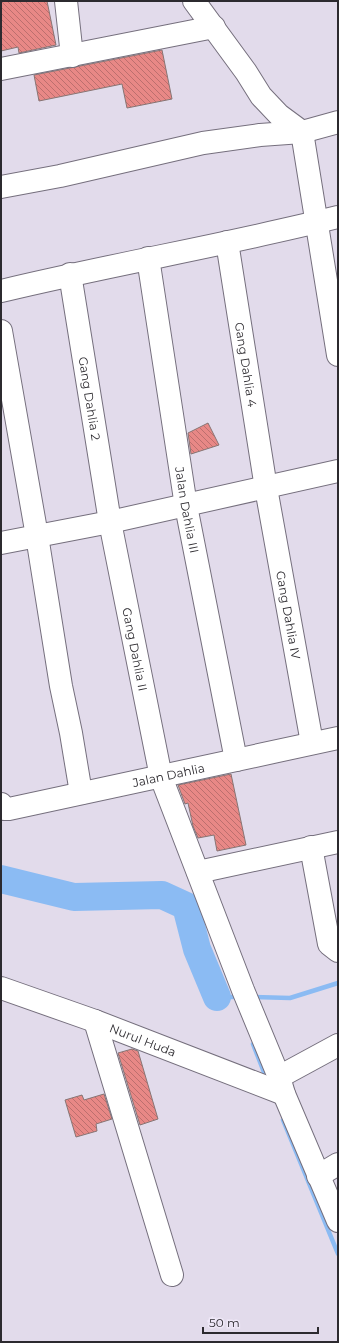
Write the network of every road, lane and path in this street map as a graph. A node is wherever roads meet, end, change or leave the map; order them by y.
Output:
1 (66, 1) edge
2 (194, 1) edge
3 (214, 27) junction
4 (72, 56) junction
5 (1, 69) edge
6 (338, 122) edge
7 (302, 132) junction
8 (1, 186) edge
9 (338, 217) edge
10 (316, 223) junction
11 (227, 242) junction
12 (148, 258) junction
13 (70, 274) junction
14 (1, 291) edge
15 (1, 331) edge
16 (338, 355) edge
17 (338, 471) edge
18 (266, 488) junction
19 (186, 506) junction
20 (110, 522) junction
21 (37, 536) junction
22 (1, 544) edge
23 (338, 738) edge
24 (312, 743) junction
25 (236, 760) junction
26 (161, 777) junction
27 (81, 793) junction
28 (1, 804) edge
29 (338, 842) edge
30 (311, 847) junction
31 (198, 872) junction
32 (338, 950) edge
33 (1, 988) edge
34 (95, 1021) junction
35 (338, 1045) edge
36 (282, 1086) junction
37 (338, 1164) edge
38 (318, 1176) junction
39 (338, 1221) edge
40 (172, 1275) dead end

1 - 4 street
2 - 3 street
3 - 4 street
3 - 7 street
4 - 5 street
6 - 7 street
7 - 8 street
7 - 10 street
9 - 10 street
10 - 11 street
10 - 16 street
11 - 12 street
11 - 18 street, Gang Dahlia 4
12 - 13 street
12 - 19 street, Jalan Dahlia III
13 - 14 street
13 - 20 street, Gang Dahlia 2
15 - 21 street
17 - 18 street
18 - 19 street
18 - 24 street, Gang Dahlia IV
19 - 20 street
19 - 25 street, Jalan Dahlia III
20 - 21 street
20 - 26 street, Gang Dahlia II
21 - 22 street
21 - 27 street
23 - 24 street, Jalan Dahlia
24 - 25 street, Jalan Dahlia
25 - 26 street, Jalan Dahlia
26 - 27 street, Jalan Dahlia
26 - 31 street, Gang Dahlia II
27 - 28 street, Jalan Dahlia
29 - 30 street
30 - 31 street
30 - 32 street
31 - 36 street, Gang Dahlia II
33 - 34 street, Nurul Huda
34 - 36 street, Nurul Huda
34 - 40 street
35 - 36 street
36 - 38 street, Gang Dahlia II
37 - 38 street
38 - 39 street, Gang Dahlia II

